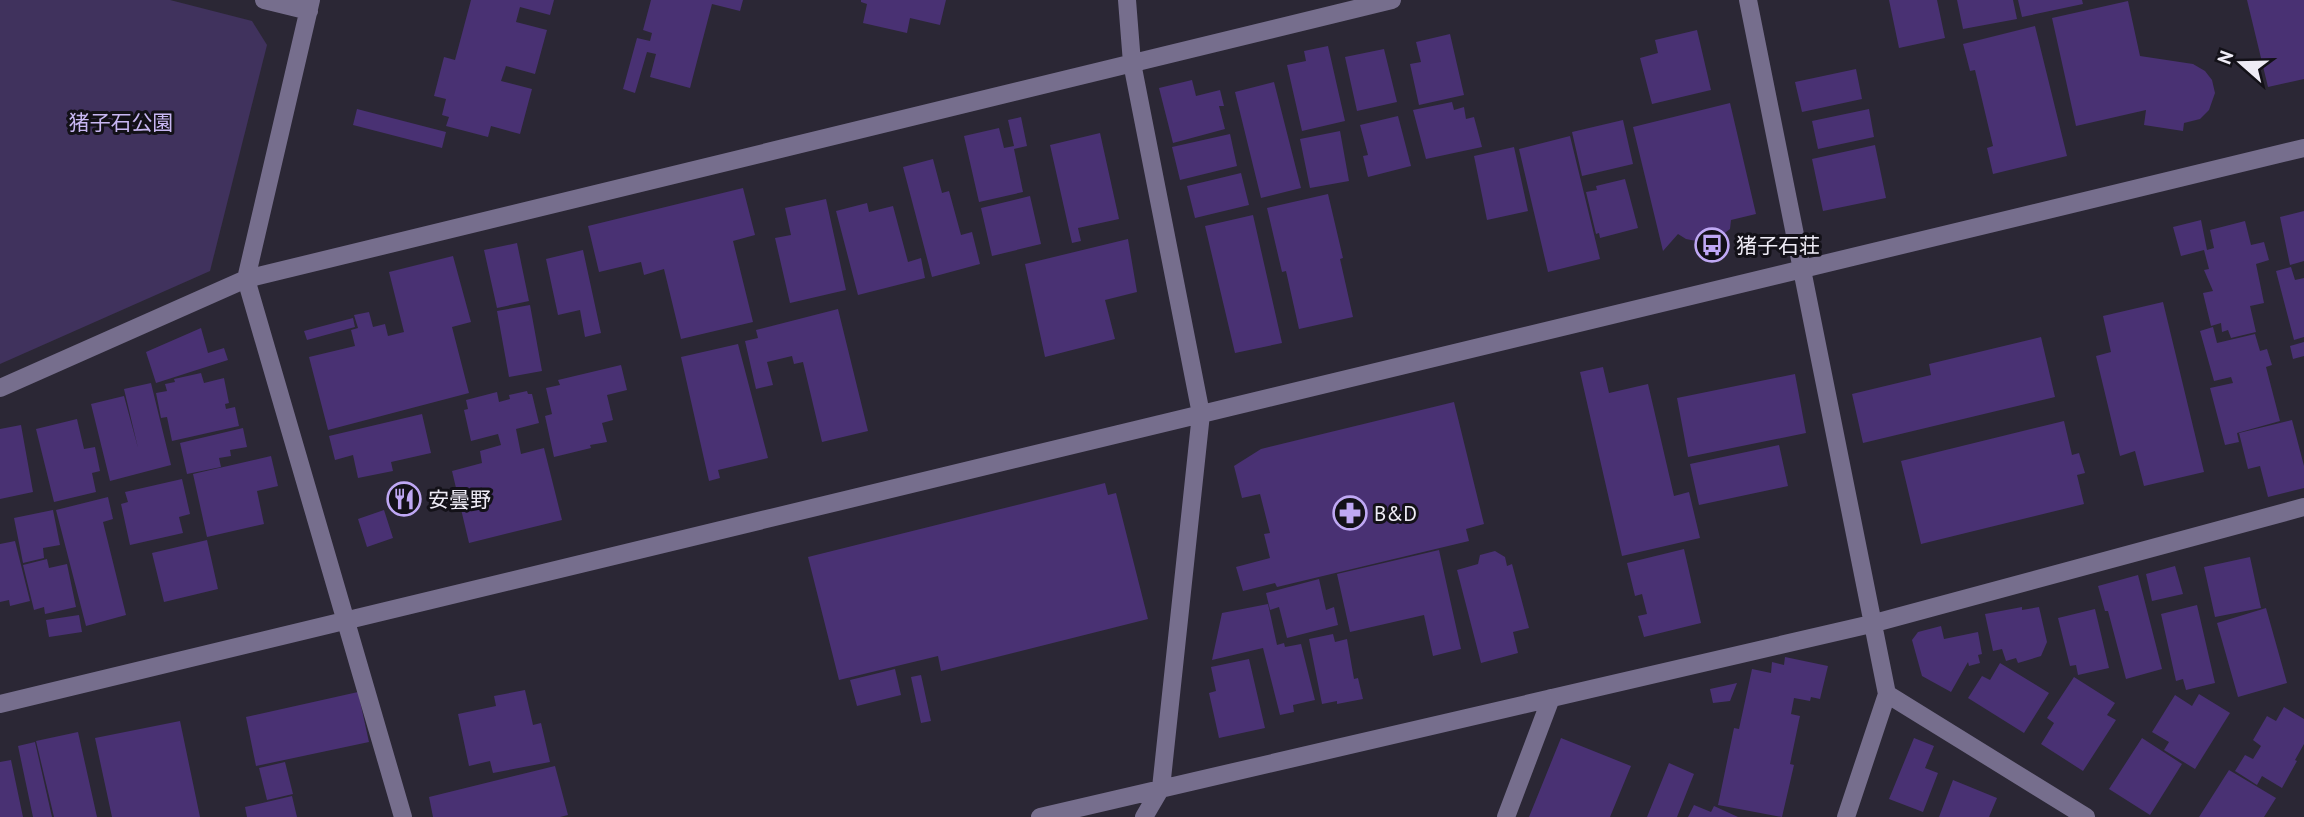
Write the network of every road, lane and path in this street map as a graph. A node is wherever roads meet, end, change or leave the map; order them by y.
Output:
1 (264, 0) edge
2 (1127, 0) edge
3 (1392, 0) edge
4 (1748, 0) edge
5 (310, 6) edge
6 (1132, 62) junction
7 (2304, 148) edge
8 (1801, 270) junction
9 (246, 279) junction
10 (0, 388) edge
11 (1201, 414) junction
12 (2304, 507) edge
13 (346, 621) junction
14 (1871, 624) junction
15 (1887, 694) junction
16 (1551, 698) junction
17 (0, 704) edge
18 (1161, 788) junction
19 (403, 817) edge
20 (1040, 817) edge
21 (1144, 817) edge
22 (1506, 817) edge
23 (1846, 817) edge
24 (2086, 817) edge

1 - 5 street
2 - 6 street
3 - 6 street
4 - 8 street
5 - 9 street
6 - 9 street
6 - 11 street
7 - 8 street
8 - 11 street
8 - 14 street
9 - 10 street
9 - 13 street
11 - 13 street
11 - 18 street
12 - 14 street
13 - 17 street
13 - 19 street
14 - 15 street
14 - 16 street
15 - 23 street
15 - 24 street
16 - 18 street
16 - 22 street
18 - 20 street
18 - 21 street

